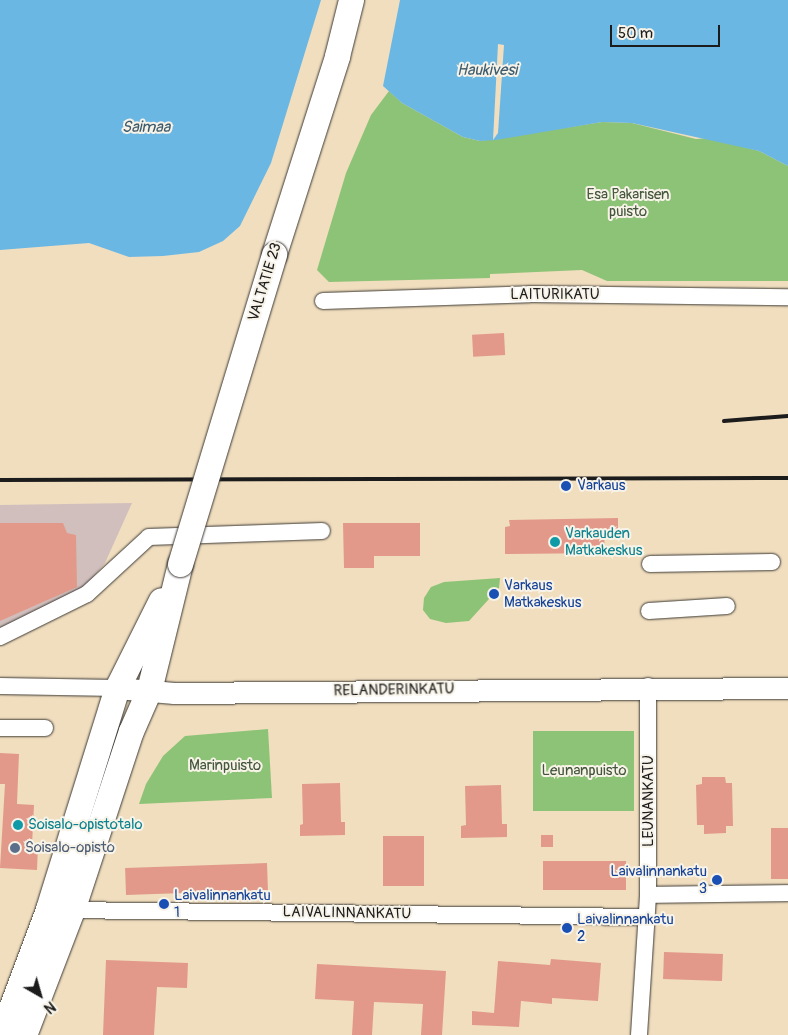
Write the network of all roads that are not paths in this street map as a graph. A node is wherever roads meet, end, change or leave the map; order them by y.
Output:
1 (350, 0) edge
2 (788, 297) edge
3 (323, 301) dead end
4 (322, 531) dead end
5 (772, 562) dead end
6 (650, 564) dead end
7 (178, 570) junction
8 (727, 606) dead end
9 (649, 611) dead end
10 (0, 637) edge
11 (0, 686) edge
12 (648, 686) junction
13 (117, 688) junction
14 (788, 688) edge
15 (149, 690) junction
16 (0, 728) edge
17 (45, 728) dead end
18 (788, 893) edge
19 (648, 895) junction
20 (60, 910) junction
21 (647, 917) junction
22 (1, 1035) edge
23 (24, 1035) edge
24 (639, 1035) edge

1 - 7 highway, VALTATIE 23, bridge
2 - 3 street, LAITURIKATU
4 - 10 street
5 - 6 street
7 - 13 highway, VALTATIE 23
7 - 15 highway, VALTATIE 23
8 - 9 street
11 - 13 street, RELANDERINKATU
12 - 14 main road, RELANDERINKATU
12 - 15 main road, RELANDERINKATU
12 - 19 street, LEUNANKATU
13 - 15 main road, RELANDERINKATU
13 - 20 highway, VALTATIE 23
15 - 20 highway, VALTATIE 23
16 - 17 street
18 - 19 street
19 - 21 street, LEUNANKATU
20 - 21 street, LAIVALINNANKATU
20 - 22 highway
20 - 23 highway
21 - 24 street, LEUNANKATU

